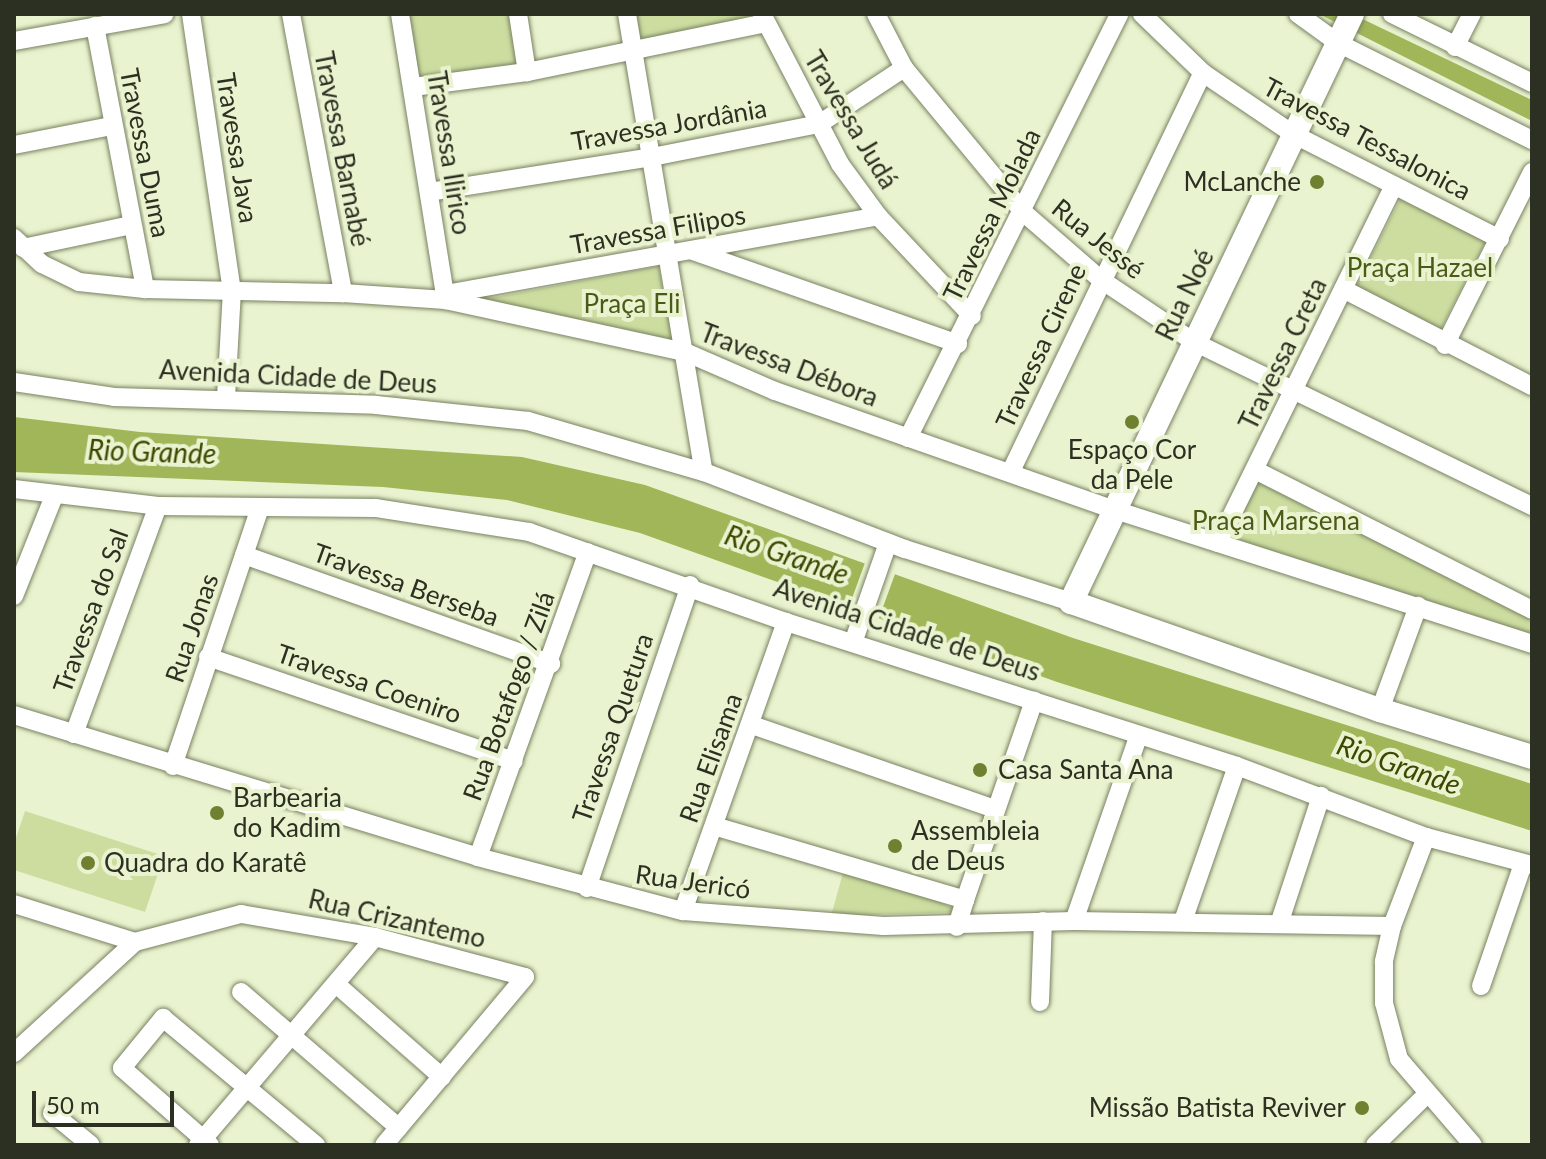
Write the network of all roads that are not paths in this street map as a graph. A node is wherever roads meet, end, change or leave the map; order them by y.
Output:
1 (165, 14) edge
2 (191, 14) edge
3 (291, 14) edge
4 (400, 14) edge
5 (518, 14) edge
6 (627, 14) edge
7 (876, 14) edge
8 (1119, 14) edge
9 (1142, 14) edge
10 (1298, 14) edge
11 (1352, 14) edge
12 (1392, 14) edge
13 (1472, 14) edge
14 (763, 18) edge
15 (62, 23) edge
16 (95, 26) junction
17 (14, 41) edge
18 (1339, 41) junction
19 (1455, 47) junction
20 (633, 51) junction
21 (904, 68) junction
22 (527, 72) junction
23 (1203, 73) junction
24 (1532, 83) edge
25 (413, 87) junction
26 (819, 124) junction
27 (112, 126) junction
28 (1293, 134) junction
29 (1532, 140) edge
30 (14, 145) edge
31 (652, 157) junction
32 (1532, 172) edge
33 (1393, 187) junction
34 (429, 192) junction
35 (1023, 212) junction
36 (878, 216) junction
37 (131, 225) junction
38 (1500, 239) junction
39 (18, 243) edge
40 (693, 251) junction
41 (670, 252) junction
42 (1100, 279) junction
43 (145, 289) junction
44 (1343, 289) junction
45 (232, 290) junction
46 (343, 293) junction
47 (446, 297) junction
48 (972, 316) junction
49 (1194, 342) junction
50 (958, 344) junction
51 (1445, 345) junction
52 (685, 352) junction
53 (14, 382) edge
54 (1532, 386) edge
55 (1293, 391) junction
56 (226, 399) junction
57 (908, 438) junction
58 (1012, 469) junction
59 (1255, 470) junction
60 (704, 472) junction
61 (14, 489) edge
62 (54, 496) junction
63 (158, 506) junction
64 (1532, 506) edge
65 (260, 507) junction
66 (1115, 510) junction
67 (888, 543) junction
68 (1218, 543) junction
69 (588, 552) junction
70 (244, 555) junction
71 (690, 585) junction
72 (14, 596) edge
73 (1071, 602) junction
74 (1418, 606) junction
75 (1532, 610) edge
76 (786, 622) junction
77 (854, 640) junction
78 (1532, 644) edge
79 (208, 657) junction
80 (551, 664) junction
81 (1034, 701) junction
82 (1380, 710) junction
83 (14, 715) edge
84 (752, 725) junction
85 (74, 734) junction
86 (1138, 737) junction
87 (1532, 757) edge
88 (514, 761) junction
89 (173, 766) junction
90 (1237, 766) junction
91 (1321, 796) junction
92 (995, 809) junction
93 (714, 826) junction
94 (1426, 837) junction
95 (478, 857) junction
96 (1528, 865) edge
97 (587, 888) junction
98 (965, 900) junction
99 (14, 904) edge
100 (683, 911) junction
101 (1043, 921) junction
102 (1074, 921) junction
103 (1183, 921) junction
104 (1279, 924) junction
105 (1392, 926) junction
106 (957, 927) junction
107 (375, 937) junction
108 (135, 942) junction
109 (336, 984) junction
110 (1481, 986) dead end
111 (241, 992) dead end
112 (1040, 1002) dead end
113 (292, 1037) junction
114 (14, 1053) edge
115 (442, 1077) junction
116 (248, 1089) junction
117 (1426, 1095) junction
118 (52, 1113) dead end
119 (399, 1128) junction
120 (204, 1143) edge
121 (91, 1145) edge
122 (316, 1145) edge
123 (384, 1145) edge
124 (1375, 1145) edge
125 (1473, 1145) edge

1 - 16 street
2 - 45 street, Travessa Java
3 - 46 street, Travessa Barnabé
4 - 25 street, Travessa Ilirico
5 - 22 street
6 - 20 street
7 - 21 street, Rua Jessé
8 - 35 street, Travessa Molada
9 - 23 street, Travessa Tessalonica
10 - 18 street
11 - 18 street, Rua Noé
12 - 19 street
13 - 19 street
14 - 20 street
14 - 26 street, Travessa Judá
15 - 16 street
15 - 17 street
16 - 27 street, Travessa Duma
18 - 28 street, Rua Noé
18 - 29 street
19 - 24 street
20 - 22 street
20 - 31 street
21 - 26 street, Travessa Jordânia
21 - 35 street, Rua Jessé
22 - 25 street
23 - 28 street, Travessa Tessalonica
23 - 42 street, Travessa Cirene
25 - 34 street, Travessa Ilirico
26 - 31 street, Travessa Jordânia
26 - 36 street, Travessa Judá
27 - 30 street
27 - 37 street, Travessa Duma
28 - 33 street, Travessa Tessalonica
28 - 49 street, Rua Noé
31 - 34 street, Travessa Jordânia
31 - 41 street
32 - 38 street
33 - 38 street, Travessa Tessalonica
33 - 44 street, Travessa Creta
34 - 47 street, Travessa Ilirico
35 - 42 street, Rua Jessé
35 - 48 street, Travessa Molada
36 - 40 street, Travessa Filipos
36 - 48 street, Travessa Judá
37 - 39 street
37 - 43 street, Travessa Duma
38 - 51 street
39 - 43 street, Travessa Débora
40 - 41 street, Travessa Filipos
40 - 50 street
41 - 47 street, Travessa Filipos
41 - 52 street
42 - 49 street, Rua Jessé
42 - 58 street, Travessa Cirene
43 - 45 street, Travessa Débora
44 - 51 street
44 - 55 street, Travessa Creta
45 - 46 street, Travessa Débora
45 - 56 street, Travessa Java
46 - 47 street, Travessa Débora
47 - 52 street, Travessa Débora
48 - 50 street, Travessa Molada
49 - 55 street, Rua Jessé
49 - 66 street, Rua Noé
50 - 57 street, Travessa Molada
51 - 54 street
52 - 57 street, Travessa Débora
52 - 60 street
53 - 56 street, Avenida Cidade de Deus
55 - 59 street, Travessa Creta
55 - 64 street, Rua Jessé
56 - 60 street, Avenida Cidade de Deus
57 - 58 street, Travessa Débora
58 - 66 street, Travessa Débora
59 - 68 street, Travessa Creta
59 - 75 street
60 - 67 street, Avenida Cidade de Deus
61 - 62 street, Avenida Cidade de Deus
62 - 63 street, Avenida Cidade de Deus
62 - 72 street
63 - 65 street, Avenida Cidade de Deus
63 - 85 street, Travessa do Sal
65 - 69 street, Avenida Cidade de Deus
65 - 70 street, Rua Jonas
66 - 68 street, Travessa Débora
66 - 73 street, Rua Noé
67 - 73 street, Avenida Cidade de Deus
67 - 77 street
68 - 74 street, Travessa Débora
69 - 71 street, Avenida Cidade de Deus
69 - 80 street, Rua Botafogo / Zilá
70 - 79 street, Rua Jonas
70 - 80 street, Travessa Berseba
71 - 76 street, Avenida Cidade de Deus
71 - 97 street, Travessa Quetura
73 - 82 street, Avenida Cidade de Deus
74 - 78 street, Travessa Débora
74 - 82 street
76 - 77 street, Avenida Cidade de Deus
76 - 84 street, Rua Elisama
77 - 81 street, Avenida Cidade de Deus
79 - 88 street, Travessa Coeniro
79 - 89 street, Rua Jonas
80 - 88 street, Rua Botafogo / Zilá
81 - 86 street, Avenida Cidade de Deus
81 - 92 street
82 - 87 street, Avenida Cidade de Deus
83 - 85 street, Rua Jericó
84 - 92 street
84 - 93 street, Rua Elisama
85 - 89 street, Rua Jericó
86 - 90 street, Avenida Cidade de Deus
86 - 102 street
88 - 95 street, Rua Botafogo / Zilá
89 - 95 street, Rua Jericó
90 - 91 street, Avenida Cidade de Deus
90 - 103 street
91 - 94 street, Avenida Cidade de Deus
91 - 104 street
92 - 98 street
93 - 98 street
93 - 100 street, Rua Elisama
94 - 96 street, Avenida Cidade de Deus
94 - 105 street
95 - 97 street, Rua Jericó
96 - 110 street
97 - 100 street, Rua Jericó
98 - 106 street
99 - 108 street
100 - 106 street, Rua Jericó
101 - 102 street, Rua Jericó
101 - 106 street, Rua Jericó
101 - 112 street
102 - 103 street, Rua Jericó
103 - 104 street, Rua Jericó
104 - 105 street, Rua Jericó
105 - 117 street
107 - 108 street, Rua Crizantemo
107 - 109 street
107 - 115 street, Rua Crizantemo
108 - 114 street, Rua Crizantemo
109 - 113 street
109 - 115 street
111 - 113 street
113 - 116 street
113 - 119 street
115 - 119 street
116 - 120 street
116 - 120 street
116 - 122 street
117 - 124 street
117 - 125 street
118 - 121 street
119 - 123 street

